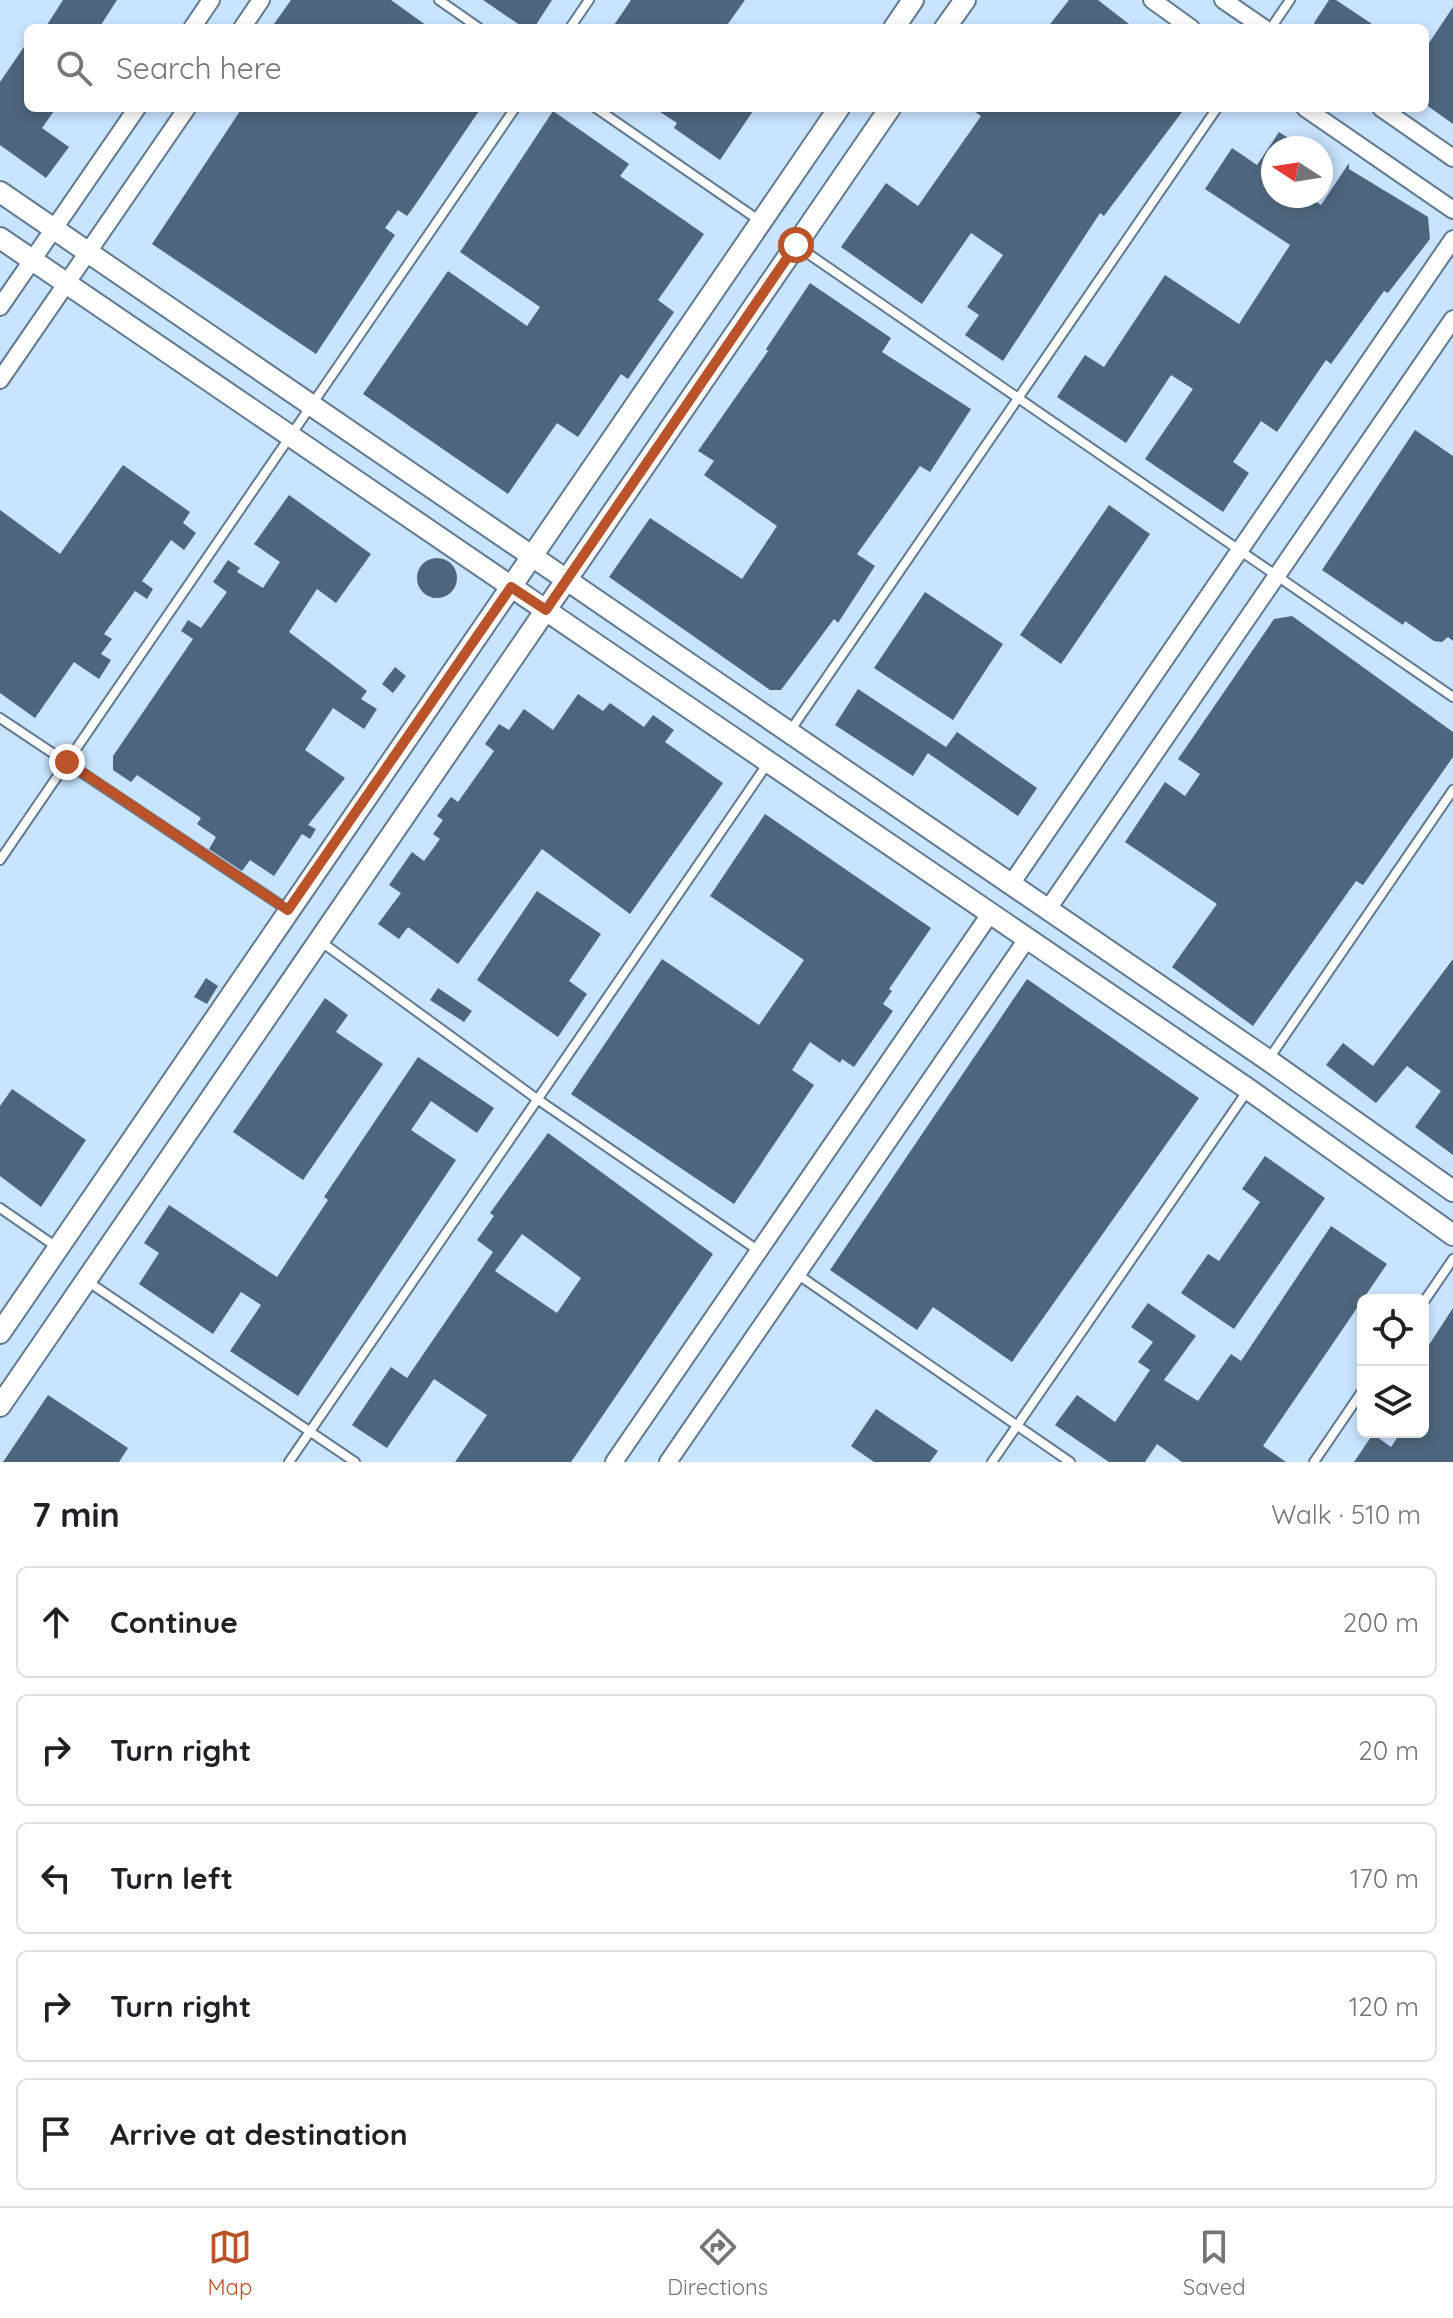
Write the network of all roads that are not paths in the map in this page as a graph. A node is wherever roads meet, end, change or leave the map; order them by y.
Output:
1 (211, 0) edge
2 (261, 0) edge
3 (439, 0) edge
4 (589, 0) edge
5 (913, 0) edge
6 (965, 0) edge
7 (1152, 0) edge
8 (1223, 0) edge
9 (1290, 0) edge
10 (195, 24) edge
11 (245, 24) edge
12 (473, 24) edge
13 (573, 24) edge
14 (897, 24) edge
15 (948, 24) edge
16 (1185, 24) edge
17 (1258, 24) edge
18 (1274, 24) edge
19 (134, 112) edge
20 (184, 112) edge
21 (512, 112) edge
22 (602, 112) edge
23 (836, 112) edge
24 (887, 112) edge
25 (1214, 112) edge
26 (1311, 112) edge
27 (1387, 112) edge
28 (1453, 158) edge
29 (0, 192) edge
30 (1453, 210) edge
31 (761, 222) junction
32 (54, 229) junction
33 (0, 238) edge
34 (1453, 239) edge
35 (796, 245) junction
36 (88, 252) junction
37 (32, 260) junction
38 (66, 284) junction
39 (0, 307) edge
40 (1453, 319) edge
41 (0, 380) edge
42 (1018, 398) junction
43 (311, 405) junction
44 (290, 436) junction
45 (1240, 550) junction
46 (532, 556) junction
47 (1277, 576) junction
48 (567, 580) junction
49 (511, 587) junction
50 (546, 610) junction
51 (1453, 697) edge
52 (0, 718) edge
53 (789, 732) junction
54 (67, 762) junction
55 (768, 762) junction
56 (1453, 790) edge
57 (0, 860) edge
58 (1011, 884) junction
59 (1048, 909) junction
60 (288, 910) junction
61 (990, 914) junction
62 (1027, 939) junction
63 (319, 941) junction
64 (1268, 1060) junction
65 (1248, 1089) junction
66 (537, 1099) junction
67 (1453, 1191) edge
68 (0, 1208) edge
69 (1453, 1235) edge
70 (58, 1248) junction
71 (759, 1251) junction
72 (1453, 1259) edge
73 (797, 1274) junction
74 (86, 1280) junction
75 (1429, 1294) edge
76 (0, 1333) edge
77 (1357, 1399) edge
78 (0, 1406) edge
79 (1017, 1425) junction
80 (309, 1432) junction
81 (289, 1462) edge
82 (355, 1462) edge
83 (614, 1462) edge
84 (668, 1462) edge
85 (992, 1462) edge
86 (1070, 1462) edge
87 (1314, 1462) edge

1 - 10 street
2 - 11 street
3 - 12 lane
4 - 13 lane
5 - 14 street
6 - 15 street
7 - 16 street
8 - 17 street
9 - 18 lane
19 - 32 street
20 - 36 street
21 - 43 lane
22 - 31 lane
23 - 31 street
24 - 35 street
25 - 42 lane
26 - 30 street
27 - 28 street
29 - 32 street
31 - 46 street
32 - 36 street
32 - 37 street
33 - 37 street
34 - 45 street
35 - 42 lane
35 - 48 street
36 - 38 street
36 - 43 street
37 - 38 street
37 - 39 street
38 - 41 street
38 - 44 street
40 - 47 street
42 - 45 lane
42 - 53 lane
43 - 44 lane
43 - 46 street
44 - 49 street
44 - 54 lane
45 - 47 lane
45 - 58 street
46 - 48 street
46 - 49 street
47 - 51 lane
47 - 59 street
48 - 50 street
48 - 53 street
49 - 50 street
49 - 60 street
50 - 55 street
50 - 63 street
52 - 54 lane
53 - 58 street
54 - 57 lane
54 - 60 lane
55 - 61 street
55 - 66 lane
56 - 64 lane
58 - 59 street
59 - 64 street
60 - 70 street
61 - 62 street
61 - 71 street
62 - 65 street
62 - 73 street
63 - 66 lane
63 - 74 street
64 - 67 street
65 - 69 street
65 - 79 lane
66 - 71 lane
66 - 80 lane
68 - 70 lane
70 - 76 street
71 - 83 street
72 - 75 lane
73 - 79 lane
73 - 84 street
74 - 78 street
74 - 80 lane
77 - 87 lane
79 - 85 lane
79 - 86 lane
80 - 81 lane
80 - 82 lane

